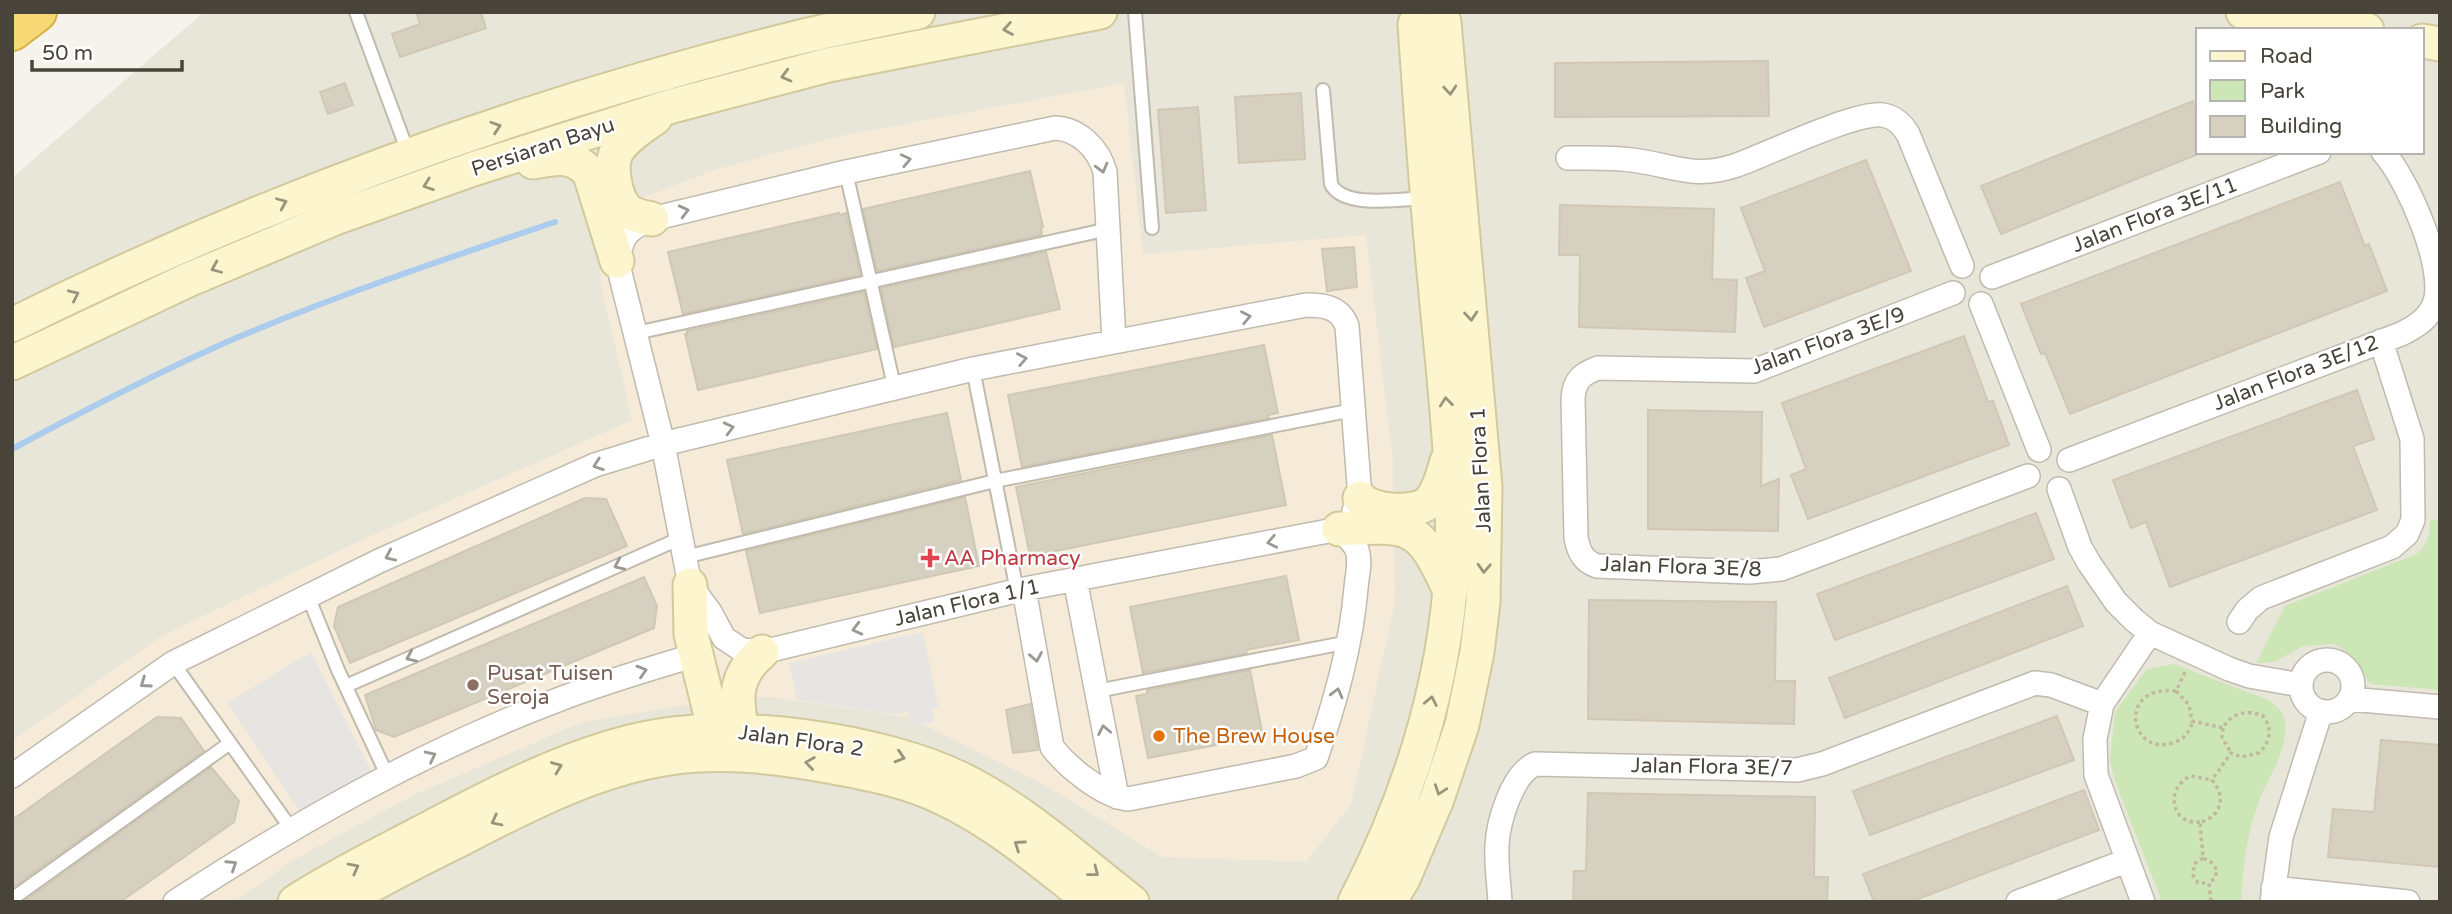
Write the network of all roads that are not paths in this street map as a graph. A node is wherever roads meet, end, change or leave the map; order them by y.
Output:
1 (37, 12) edge
2 (356, 12) edge
3 (918, 12) edge
4 (1100, 12) edge
5 (1135, 12) edge
6 (2243, 12) edge
7 (1428, 18) edge
8 (2357, 28) edge
9 (12, 31) edge
10 (1323, 90) dead end
11 (672, 106) junction
12 (2314, 154) edge
13 (2384, 154) edge
14 (410, 155) junction
15 (1568, 158) dead end
16 (473, 169) junction
17 (846, 172) junction
18 (1426, 198) junction
19 (652, 219) junction
20 (1152, 228) dead end
21 (1109, 229) junction
22 (617, 261) junction
23 (1962, 266) junction
24 (1992, 277) junction
25 (870, 282) junction
26 (1953, 293) junction
27 (1981, 304) junction
28 (12, 325) edge
29 (636, 333) junction
30 (1114, 341) junction
31 (2381, 341) junction
32 (12, 363) edge
33 (973, 369) junction
34 (894, 387) junction
35 (1353, 410) junction
36 (663, 444) junction
37 (1451, 449) junction
38 (2039, 450) junction
39 (2069, 460) junction
40 (1576, 463) joint
41 (2028, 475) junction
42 (995, 481) junction
43 (2059, 489) junction
44 (1360, 498) junction
45 (1339, 529) junction
46 (685, 560) junction
47 (1075, 579) junction
48 (1021, 590) junction
49 (1450, 591) junction
50 (308, 596) junction
51 (2239, 622) dead end
52 (2150, 633) junction
53 (1349, 642) junction
54 (762, 652) junction
55 (696, 655) junction
56 (173, 663) junction
57 (2301, 685) junction
58 (346, 686) junction
59 (1097, 691) junction
60 (2350, 699) junction
61 (2102, 704) junction
62 (2440, 707) edge
63 (2321, 711) junction
64 (230, 743) junction
65 (731, 743) junction
66 (12, 776) edge
67 (388, 777) junction
68 (1117, 797) junction
69 (292, 830) junction
70 (2126, 861) junction
71 (2272, 895) edge
72 (12, 900) edge
73 (175, 902) edge
74 (295, 902) edge
75 (342, 902) edge
76 (1092, 902) edge
77 (1132, 902) edge
78 (1355, 902) edge
79 (1389, 902) edge
80 (1500, 902) edge
81 (2018, 902) edge
82 (2143, 902) edge
83 (2408, 902) edge

1 - 9 highway
2 - 14 lane
14 -> 3 street, Persiaran Bayu
4 -> 11 street, Persiaran Bayu
5 - 20 lane
6 - 8 street
7 - 18 street, Jalan Flora 1
7 -> 79 street, Jalan Flora 1
10 - 18 lane
11 - 16 street, Persiaran Bayu
11 - 19 street
12 - 24 street, Jalan Flora 3E/11
13 - 31 street, Jalan Flora 3E/12
28 -> 14 street, Persiaran Bayu
15 - 23 street
16 - 22 street
16 -> 32 street, Persiaran Bayu
19 -> 17 street
17 -> 21 street
17 - 25 lane
37 -> 18 street, Jalan Flora 1
19 - 22 street
21 - 25 lane
21 - 30 street
22 - 29 street
23 - 24 street
23 - 26 street
24 - 27 street
25 - 29 lane
25 - 34 lane
26 - 27 street
26 - 40 street, Jalan Flora 3E/9
27 - 38 street
29 - 36 street
33 -> 30 street
30 -> 35 street
31 - 39 street, Jalan Flora 3E/12
31 - 51 street
33 - 34 street
33 - 42 lane
36 -> 34 street
35 - 42 lane
35 - 44 street
36 - 46 street
36 -> 50 street
37 - 44 street
37 - 49 street, Jalan Flora 1
38 - 39 street
38 - 41 street
39 - 43 street
40 - 41 street, Jalan Flora 3E/8
41 - 43 street
42 - 46 lane
42 - 48 lane
43 - 52 street
44 - 45 street
45 -> 47 street, Jalan Flora 1/1
45 - 49 street
45 - 53 street
46 - 54 street
46 - 55 street
46 -> 58 lane
47 - 48 street, Jalan Flora 1/1
47 - 59 street
48 -> 54 street, Jalan Flora 1/1
48 -> 68 street
78 -> 49 street, Jalan Flora 1
50 - 56 street
50 - 58 lane
52 - 57 street
52 - 61 street
53 - 59 lane
68 -> 53 street
54 - 65 street
55 - 65 street
67 -> 55 street
56 - 64 lane
56 -> 66 street
57 - 60 street
57 - 63 street
58 - 67 lane
68 -> 59 street
60 - 62 street
60 - 63 street
61 - 70 street
61 - 80 street, Jalan Flora 3E/7
63 - 71 street
64 - 69 lane
64 - 72 lane
74 -> 65 street, Jalan Flora 2
65 -> 75 street, Jalan Flora 2
76 -> 65 street, Jalan Flora 2
65 -> 77 street, Jalan Flora 2
67 - 69 street
73 -> 69 street
70 - 81 street
70 - 82 street
71 - 83 street

